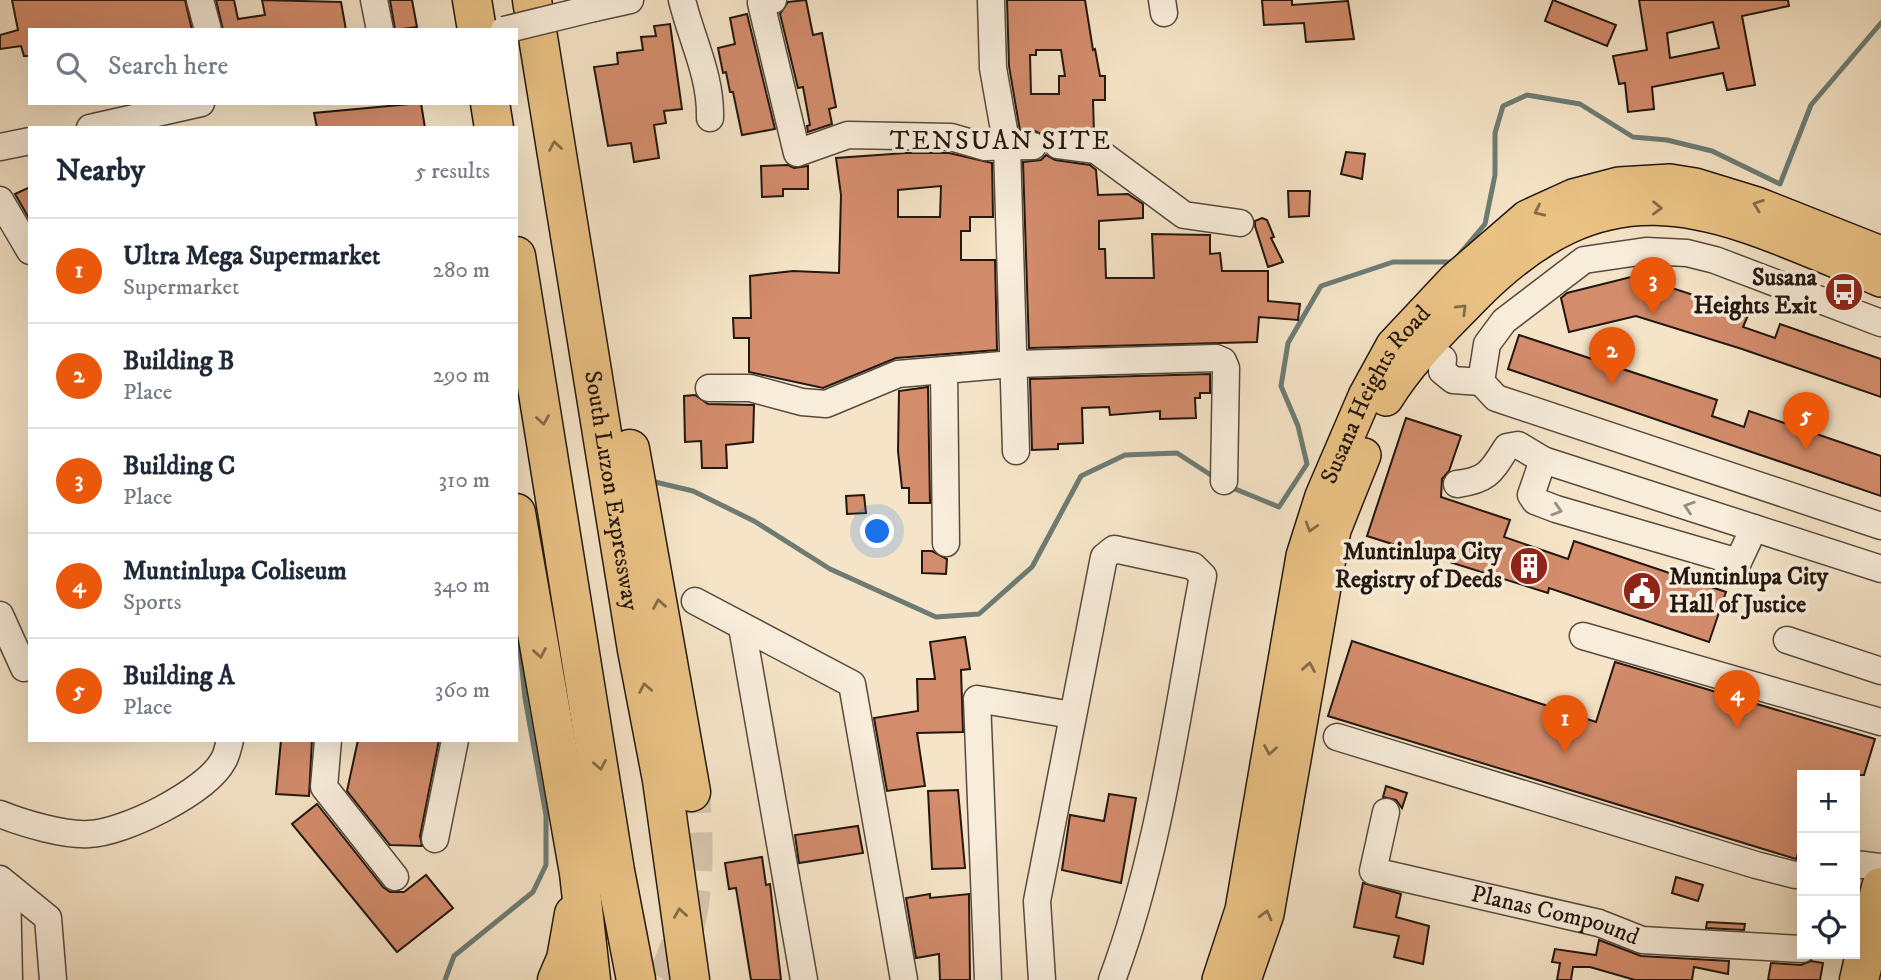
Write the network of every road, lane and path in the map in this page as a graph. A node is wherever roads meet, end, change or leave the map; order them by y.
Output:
1 (201, 0) edge
2 (374, 0) edge
3 (466, 0) edge
4 (472, 0) edge
5 (532, 0) edge
6 (630, 0) edge
7 (682, 0) edge
8 (773, 0) edge
9 (990, 0) edge
10 (208, 28) edge
11 (380, 28) edge
12 (468, 28) edge
13 (477, 28) edge
14 (513, 28) edge
15 (192, 105) edge
16 (472, 105) edge
17 (490, 105) edge
18 (709, 118) dead end
19 (99, 126) edge
20 (474, 126) edge
21 (494, 126) edge
22 (28, 141) edge
23 (1033, 146) junction
24 (0, 147) edge
25 (0, 200) edge
26 (565, 214) junction
27 (1240, 223) dead end
28 (28, 248) edge
29 (1881, 253) edge
30 (518, 268) edge
31 (1881, 280) edge
32 (1881, 324) edge
33 (1434, 352) junction
34 (1013, 364) junction
35 (944, 370) junction
36 (1473, 380) junction
37 (709, 388) dead end
38 (1016, 451) dead end
39 (1543, 460) junction
40 (1604, 480) junction
41 (1224, 481) dead end
42 (1457, 484) dead end
43 (1592, 520) junction
44 (518, 524) edge
45 (1881, 526) edge
46 (1754, 528) junction
47 (946, 543) dead end
48 (1881, 569) edge
49 (695, 601) dead end
50 (0, 615) edge
51 (743, 627) junction
52 (1583, 636) dead end
53 (1787, 640) dead end
54 (24, 668) dead end
55 (1881, 671) edge
56 (1072, 715) junction
57 (1881, 722) edge
58 (1337, 737) dead end
59 (229, 742) edge
60 (328, 742) edge
61 (455, 742) edge
62 (691, 792) tunnel mouth
63 (1386, 812) dead end
64 (0, 814) edge
65 (435, 839) dead end
66 (1860, 865) edge
67 (1881, 867) edge
68 (579, 873) junction
69 (1797, 875) edge
70 (394, 877) dead end
71 (3, 882) edge
72 (1881, 887) edge
73 (1797, 949) edge
74 (1855, 965) edge
75 (9, 980) edge
76 (53, 980) edge
77 (557, 980) edge
78 (591, 980) edge
79 (636, 980) edge
80 (691, 980) edge
81 (804, 980) edge
82 (904, 980) edge
83 (988, 980) edge
84 (1042, 980) edge
85 (1112, 980) edge
86 (1219, 980) edge
87 (1244, 980) edge

1 - 10 street
2 - 11 street
3 - 12 highway
4 - 13 highway
26 -> 5 highway, South Luzon Expressway
6 - 14 street, bridge
7 - 18 street
8 - 23 street
9 - 23 street
15 - 19 street
16 - 20 highway
17 - 21 highway
22 - 24 street
23 - 27 street
23 - 34 street
25 - 28 street
62 -> 26 highway
80 -> 26 highway, South Luzon Expressway
29 -> 86 main road, Susana Heights Road
30 -> 79 highway
33 -> 31 main road, Susana Heights Road
32 - 36 street
33 - 36 street
87 -> 33 main road, Susana Heights Road
34 - 35 street
34 - 38 street
34 - 41 street
35 - 37 street
35 - 47 street
36 - 45 street
39 - 40 street
39 - 42 street
39 -> 43 street
40 - 43 street
46 -> 40 street
43 - 46 street
44 -> 68 highway
46 - 48 street
49 - 51 street
50 - 54 street
51 - 81 street
51 - 82 street
52 - 57 street
53 - 55 street
56 - 83 street
56 - 84 street
56 - 85 street
58 - 69 street
59 - 64 street
60 - 70 street
61 - 65 street
63 - 73 street, Planas Compound
66 - 67 street
68 - 77 highway
68 - 78 highway
71 - 75 street
71 - 76 street
72 - 74 highway

